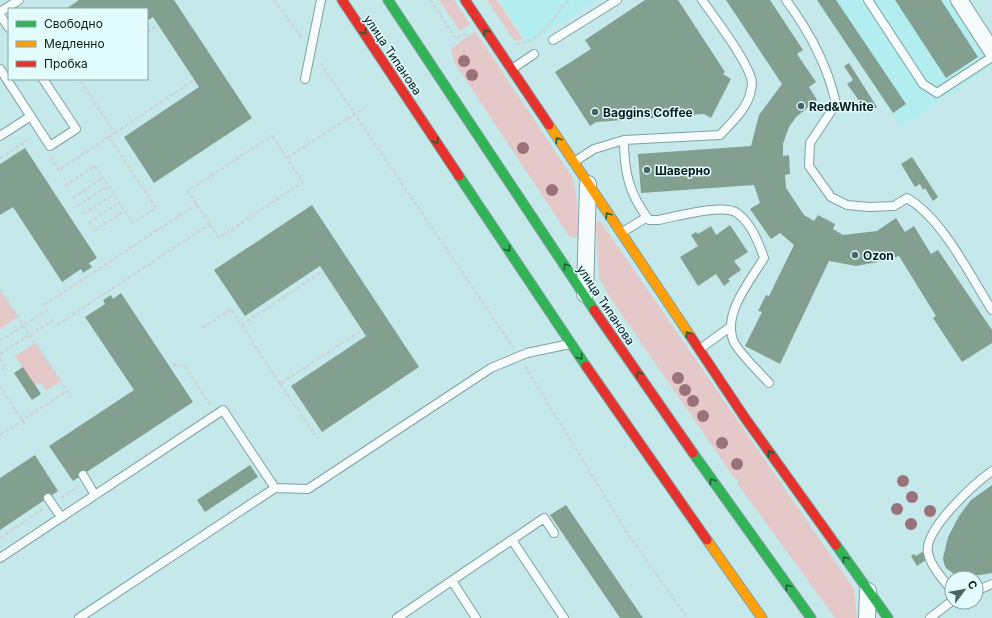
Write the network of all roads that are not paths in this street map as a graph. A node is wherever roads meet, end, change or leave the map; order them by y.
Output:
1 (19, 0) edge
2 (321, 0) edge
3 (342, 0) edge
4 (388, 0) edge
5 (465, 0) edge
6 (617, 0) edge
7 (702, 0) edge
8 (786, 0) edge
9 (868, 0) edge
10 (959, 0) edge
11 (0, 13) edge
12 (8, 26) edge
13 (553, 40) dead end
14 (992, 51) edge
15 (534, 54) dead end
16 (992, 57) edge
17 (0, 69) edge
18 (511, 70) junction
19 (305, 79) dead end
20 (44, 80) edge
21 (31, 116) junction
22 (0, 136) edge
23 (624, 140) junction
24 (573, 162) junction
25 (588, 184) junction
26 (647, 217) junction
27 (620, 234) junction
28 (585, 294) junction
29 (992, 310) edge
30 (730, 327) junction
31 (571, 344) junction
32 (699, 350) junction
33 (769, 383) dead end
34 (991, 474) edge
35 (83, 475) dead end
36 (275, 488) junction
37 (95, 495) junction
38 (48, 498) dead end
39 (61, 517) junction
40 (554, 533) dead end
41 (512, 540) junction
42 (0, 558) edge
43 (944, 580) edge
44 (452, 581) junction
45 (868, 591) junction
46 (944, 607) edge
47 (79, 618) edge
48 (397, 618) edge
49 (476, 618) edge
50 (564, 618) edge
51 (762, 618) edge
52 (811, 618) edge
53 (867, 618) edge
54 (888, 618) edge
55 (930, 618) edge

1 - 11 lane
2 - 19 lane
3 -> 31 main road, улица Типанова
28 -> 4 main road, улица Типанова
18 -> 5 main road
6 - 13 lane
7 - 23 lane
8 - 29 lane
9 - 16 lane
10 - 14 street
11 - 12 lane
15 - 18 lane
17 - 21 lane
24 -> 18 main road
20 - 21 lane
21 - 22 lane
23 - 24 lane
23 - 26 lane
24 - 25 main road
27 -> 25 main road
25 - 28 street
26 - 27 lane
26 - 30 lane
32 -> 27 main road
52 -> 28 main road, улица Типанова
30 - 32 lane
30 - 33 lane
31 - 36 lane
31 -> 51 main road, улица Типанова
45 -> 32 main road
34 - 43 lane
35 - 37 lane
36 - 37 lane
36 - 47 lane
37 - 39 lane
38 - 39 lane
39 - 42 lane
40 - 41 lane
41 - 44 lane
41 - 50 lane
44 - 48 lane
44 - 49 lane
45 - 53 street
45 - 54 main road
46 - 55 lane

